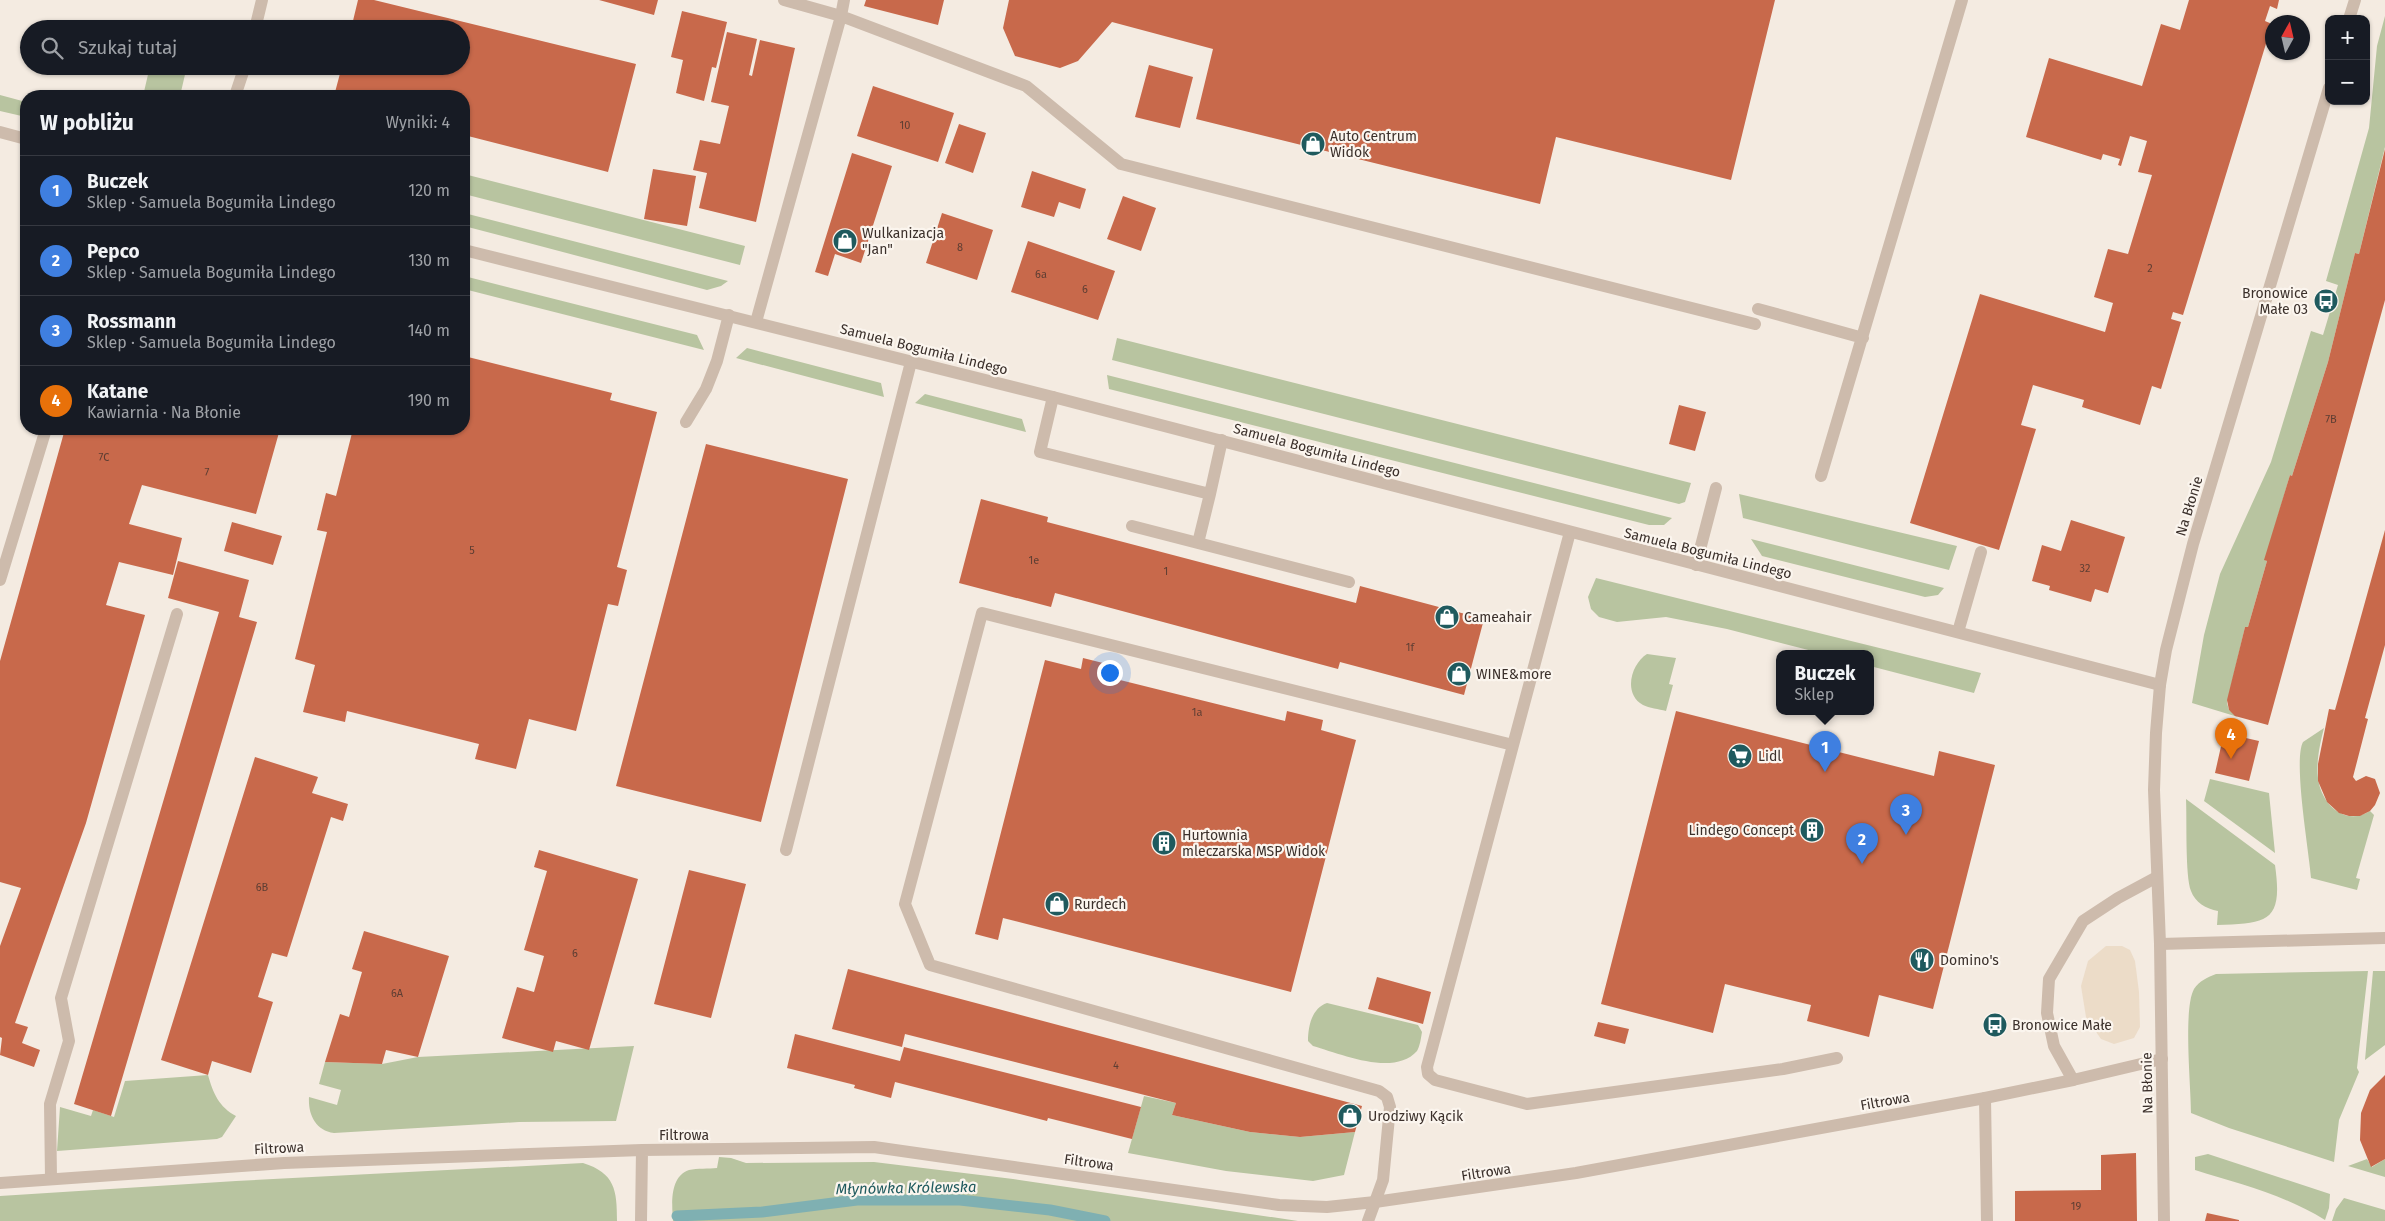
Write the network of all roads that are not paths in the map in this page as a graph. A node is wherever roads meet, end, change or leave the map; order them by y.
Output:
1 (262, 0) edge
2 (784, 0) edge
3 (844, 0) edge
4 (1962, 0) edge
5 (2355, 0) edge
6 (2351, 15) edge
7 (841, 16) junction
8 (257, 20) edge
9 (242, 75) edge
10 (237, 90) edge
11 (2325, 101) edge
12 (0, 132) edge
13 (20, 137) edge
14 (470, 251) edge
15 (1758, 309) dead end
16 (729, 315) junction
17 (756, 322) junction
18 (1754, 324) dead end
19 (1862, 338) junction
20 (911, 362) junction
21 (1053, 397) junction
22 (686, 422) dead end
23 (44, 435) edge
24 (1222, 440) junction
25 (1821, 476) dead end
26 (1716, 488) dead end
27 (1210, 494) junction
28 (1132, 526) dead end
29 (1570, 532) junction
30 (1198, 543) junction
31 (1981, 552) dead end
32 (1696, 565) junction
33 (0, 580) edge
34 (1349, 582) dead end
35 (177, 614) dead end
36 (1958, 632) junction
37 (2160, 685) junction
38 (1513, 745) junction
39 (786, 850) dead end
40 (2157, 877) junction
41 (2385, 938) edge
42 (2160, 944) junction
43 (1837, 1058) dead end
44 (2162, 1059) junction
45 (2073, 1080) junction
46 (1985, 1098) junction
47 (642, 1150) junction
48 (51, 1178) junction
49 (0, 1183) edge
50 (1376, 1202) junction
51 (641, 1221) edge
52 (1368, 1221) edge
53 (1987, 1221) edge
54 (2164, 1221) edge

1 - 8 street
2 - 7 street
3 - 7 street
4 - 19 street
5 - 6 street
7 - 17 street
7 - 18 street
9 - 10 street
11 - 37 street, Na Błonie
12 - 13 street
14 - 16 street, Samuela Bogumiła Lindego
15 - 19 street
16 - 17 street, Samuela Bogumiła Lindego
16 - 22 street
17 - 20 street, Samuela Bogumiła Lindego
19 - 25 street
20 - 21 street, Samuela Bogumiła Lindego
20 - 39 street
21 - 24 street, Samuela Bogumiła Lindego
21 - 27 street
23 - 33 street
24 - 27 street
24 - 29 street, Samuela Bogumiła Lindego
26 - 32 street
27 - 30 street
28 - 30 street
29 - 32 street, Samuela Bogumiła Lindego
29 - 38 street
30 - 34 street
31 - 36 street
32 - 36 street, Samuela Bogumiła Lindego
35 - 48 street
36 - 37 street, Samuela Bogumiła Lindego
37 - 40 street, Na Błonie
38 - 43 street
38 - 50 street
40 - 42 street, Na Błonie
40 - 45 street
41 - 42 street
42 - 44 street, Na Błonie
44 - 45 street, Filtrowa
44 - 54 street, Na Błonie
45 - 46 street, Filtrowa
46 - 50 street, Filtrowa
46 - 53 street
47 - 48 street, Filtrowa
47 - 50 street, Filtrowa
47 - 51 street
48 - 49 street, Filtrowa
50 - 52 street

